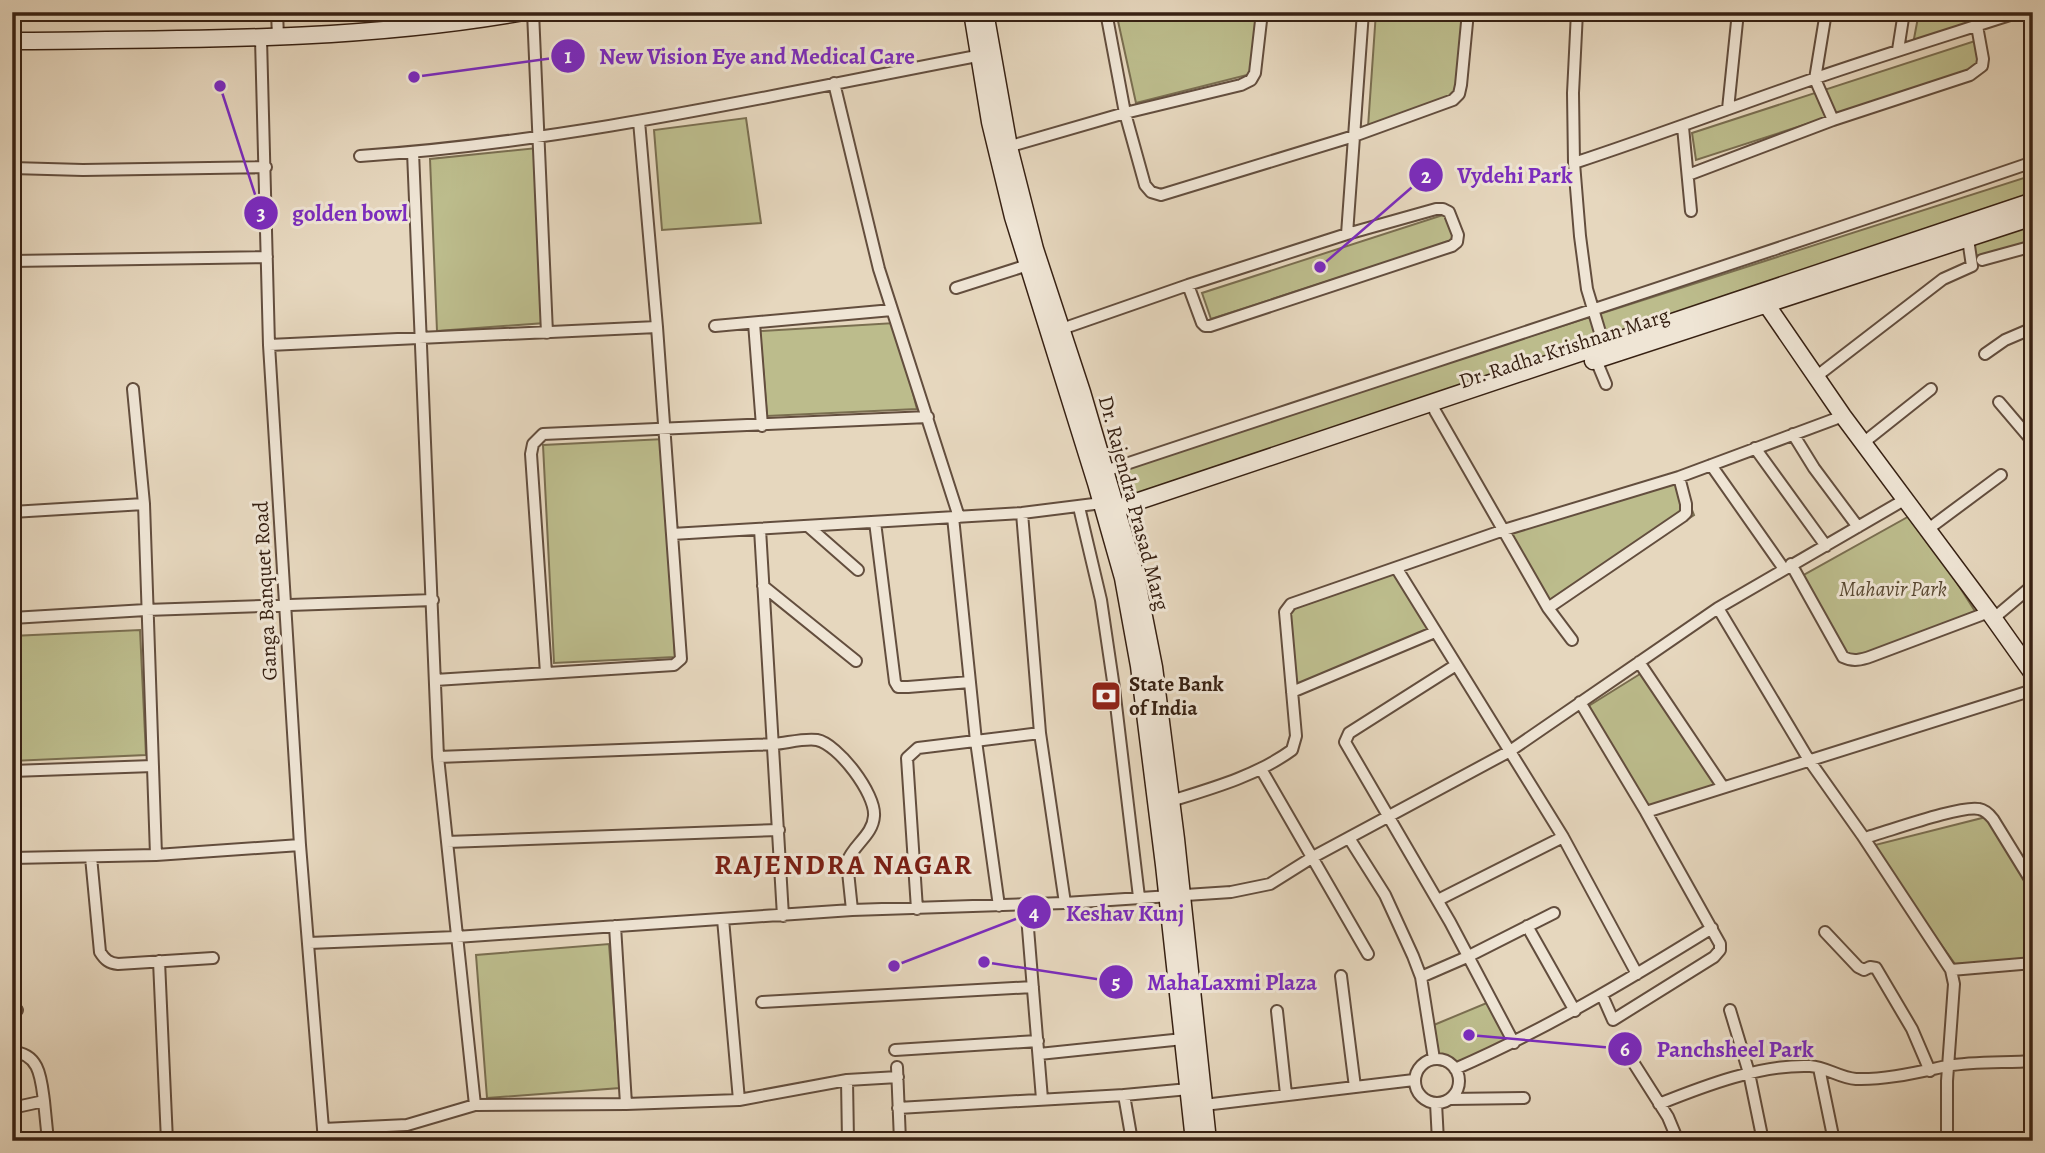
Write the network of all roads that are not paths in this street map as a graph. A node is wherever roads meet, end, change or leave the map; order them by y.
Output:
1 (277, 12) edge
2 (524, 12) edge
3 (533, 12) edge
4 (972, 12) edge
5 (985, 12) edge
6 (1106, 12) edge
7 (1262, 12) edge
8 (1363, 12) edge
9 (1468, 12) edge
10 (1577, 12) edge
11 (1738, 12) edge
12 (1826, 12) edge
13 (1904, 12) edge
14 (2018, 12) edge
15 (1977, 26) junction
16 (278, 37) junction
17 (261, 38) junction
18 (12, 41) edge
19 (1898, 50) junction
20 (977, 56) junction
21 (1815, 79) junction
22 (834, 83) junction
23 (1728, 109) junction
24 (1125, 113) junction
25 (1833, 120) junction
26 (639, 121) junction
27 (1683, 127) junction
28 (1354, 136) junction
29 (538, 138) junction
30 (1003, 148) junction
31 (414, 152) junction
32 (360, 156) dead end
33 (2033, 162) edge
34 (1574, 163) junction
35 (266, 167) junction
36 (12, 168) edge
37 (1688, 174) junction
38 (2033, 201) edge
39 (1691, 211) dead end
40 (2033, 217) edge
41 (1347, 234) junction
42 (1968, 239) junction
43 (2033, 246) edge
44 (267, 257) junction
45 (1982, 260) dead end
46 (12, 261) edge
47 (1028, 265) junction
48 (1188, 285) junction
49 (956, 288) dead end
50 (1763, 299) junction
51 (1592, 309) junction
52 (892, 310) junction
53 (754, 323) junction
54 (715, 326) dead end
55 (657, 327) junction
56 (2033, 328) edge
57 (1055, 331) junction
58 (547, 333) junction
59 (420, 338) junction
60 (269, 345) junction
61 (1603, 354) junction
62 (1985, 354) dead end
63 (1817, 376) junction
64 (1606, 384) dead end
65 (133, 388) dead end
66 (1931, 389) dead end
67 (1999, 401) dead end
68 (1435, 411) junction
69 (1843, 416) junction
70 (928, 417) junction
71 (762, 425) junction
72 (665, 429) junction
73 (1793, 434) junction
74 (2033, 442) edge
75 (1863, 443) junction
76 (1755, 448) junction
77 (1711, 465) junction
78 (1105, 471) junction
79 (2001, 475) dead end
80 (1679, 477) junction
81 (1904, 500) junction
82 (144, 504) junction
83 (1079, 507) junction
84 (1110, 511) junction
85 (12, 512) edge
86 (1023, 513) junction
87 (956, 517) junction
88 (875, 522) junction
89 (809, 527) junction
90 (1858, 527) junction
91 (760, 530) junction
92 (1504, 530) junction
93 (1927, 530) junction
94 (672, 534) junction
95 (1826, 546) junction
96 (1787, 566) junction
97 (1397, 569) junction
98 (858, 570) dead end
99 (763, 586) junction
100 (2033, 586) edge
101 (433, 600) junction
102 (285, 605) junction
103 (1548, 608) junction
104 (1718, 608) junction
105 (146, 610) junction
106 (1992, 615) junction
107 (12, 618) edge
108 (1435, 632) junction
109 (1572, 640) dead end
110 (856, 661) dead end
111 (1639, 662) junction
112 (1456, 665) junction
113 (546, 673) junction
114 (2033, 674) edge
115 (435, 680) junction
116 (970, 682) junction
117 (2033, 690) edge
118 (1292, 692) junction
119 (1580, 702) junction
120 (1041, 733) junction
121 (976, 741) junction
122 (774, 744) junction
123 (1510, 751) junction
124 (438, 757) junction
125 (1808, 760) junction
126 (153, 766) junction
127 (1261, 769) junction
128 (12, 771) edge
129 (1723, 787) junction
130 (1171, 801) junction
131 (1646, 812) junction
132 (1388, 817) junction
133 (779, 830) junction
134 (1563, 837) junction
135 (1349, 838) junction
136 (1864, 838) junction
137 (447, 842) junction
138 (300, 845) junction
139 (156, 855) junction
140 (91, 857) junction
141 (1313, 857) junction
142 (12, 858) edge
143 (2033, 884) edge
144 (1175, 895) junction
145 (1139, 897) junction
146 (1438, 900) junction
147 (1065, 903) junction
148 (1026, 904) junction
149 (999, 906) junction
150 (917, 909) junction
151 (852, 910) junction
152 (1554, 913) dead end
153 (783, 916) junction
154 (723, 919) junction
155 (615, 926) junction
156 (1527, 926) junction
157 (1712, 928) junction
158 (1825, 932) dead end
159 (456, 937) junction
160 (309, 943) junction
161 (1368, 954) dead end
162 (1468, 957) junction
163 (213, 958) dead end
164 (159, 961) junction
165 (2033, 963) edge
166 (1951, 970) junction
167 (1637, 974) junction
168 (1341, 976) dead end
169 (1421, 977) junction
170 (1033, 987) junction
171 (1602, 995) junction
172 (762, 1002) dead end
173 (1730, 1010) dead end
174 (1277, 1011) dead end
175 (1575, 1011) junction
176 (1183, 1039) junction
177 (1038, 1041) junction
178 (1514, 1043) junction
179 (895, 1050) dead end
180 (12, 1052) edge
181 (1039, 1054) junction
182 (1434, 1059) junction
183 (2033, 1061) edge
184 (1633, 1062) dead end
185 (1948, 1066) junction
186 (1819, 1068) junction
187 (1455, 1069) junction
188 (1930, 1071) junction
189 (1749, 1073) junction
190 (847, 1080) junction
191 (1415, 1080) junction
192 (1355, 1087) junction
193 (1189, 1089) junction
194 (1286, 1094) junction
195 (1124, 1096) junction
196 (1524, 1098) dead end
197 (1042, 1099) junction
198 (1450, 1099) junction
199 (739, 1100) junction
200 (44, 1101) junction
201 (1436, 1103) junction
202 (626, 1104) junction
203 (1659, 1104) junction
204 (475, 1105) junction
205 (1204, 1105) junction
206 (12, 1108) edge
207 (898, 1108) junction
208 (324, 1135) edge
209 (48, 1141) edge
210 (167, 1141) edge
211 (848, 1141) edge
212 (900, 1141) edge
213 (1132, 1141) edge
214 (1194, 1141) edge
215 (1208, 1141) edge
216 (1438, 1141) edge
217 (1678, 1141) edge
218 (1763, 1141) edge
219 (1834, 1141) edge
220 (1947, 1141) edge

1 - 16 street
2 - 16 street
3 - 29 street
4 - 20 street, Dr. Rajendra Prasad Marg
5 - 30 street, Dr. Rajendra Prasad Marg
6 - 24 street
7 - 24 street
8 - 28 street
9 - 28 street
10 - 34 street
11 - 23 street
12 - 21 street
13 - 19 street
14 - 15 street
15 - 19 street
15 - 25 street
16 - 17 street
17 - 18 street
17 - 35 street, Ganga Banquet Road
19 - 21 street
20 - 22 street
20 - 30 street, Dr. Rajendra Prasad Marg
21 - 23 street
21 - 25 street
22 - 26 street
22 - 52 street
23 - 27 street
24 - 28 street
24 - 30 street
25 - 37 street
26 - 29 street
26 - 55 street
27 - 34 street
27 - 37 street
28 - 41 street
29 - 31 street
29 - 58 street
30 - 47 street, Dr. Rajendra Prasad Marg
30 - 57 street, Dr. Rajendra Prasad Marg
31 - 32 street
31 - 59 street
33 - 51 street
34 - 51 street
35 - 36 street
35 - 44 street, Ganga Banquet Road
37 - 39 street
38 - 50 street
40 - 42 street, Dr. Radha Krishnan Marg
41 - 48 street
41 - 48 street
42 - 50 street, Dr. Radha Krishnan Marg
42 - 63 street
43 - 45 street
44 - 46 street
44 - 60 street, Ganga Banquet Road
47 - 49 street
47 - 57 street, Dr. Rajendra Prasad Marg
48 - 57 street
50 - 61 street, Dr. Radha Krishnan Marg
50 - 63 street
51 - 61 street
51 - 78 street
52 - 53 street
52 - 70 street
53 - 54 street
53 - 71 street
55 - 58 street
55 - 72 street
56 - 62 street
57 - 78 street, Dr. Rajendra Prasad Marg
57 - 84 street, Dr. Rajendra Prasad Marg
58 - 59 street
59 - 60 street
59 - 101 street
60 - 102 street, Ganga Banquet Road
61 - 64 street
61 - 68 street, Dr. Radha Krishnan Marg
61 - 84 street
63 - 69 street
65 - 82 street
66 - 75 street
67 - 74 street
68 - 84 street, Dr. Radha Krishnan Marg
68 - 92 street
69 - 73 street
69 - 75 street
70 - 71 street
70 - 87 street
71 - 72 street
72 - 94 street
72 - 113 street
73 - 76 street
73 - 90 street
75 - 81 street
76 - 77 street
76 - 95 street
77 - 80 street
77 - 96 street
78 - 84 street, Dr. Rajendra Prasad Marg
79 - 93 street
80 - 92 street
80 - 103 street
81 - 90 street
81 - 93 street
82 - 85 street
82 - 105 street
83 - 84 street
83 - 86 street
83 - 145 street
84 - 130 street, Dr. Rajendra Prasad Marg
84 - 144 street, Dr. Rajendra Prasad Marg
86 - 87 street
86 - 120 street
87 - 88 street
87 - 116 street
88 - 89 street
88 - 116 street
89 - 91 street
89 - 98 street
90 - 95 street
91 - 94 street
91 - 99 street
92 - 97 street
92 - 103 street
93 - 106 street
94 - 113 street
95 - 96 street
96 - 104 street
96 - 106 street
97 - 108 street
97 - 118 street
99 - 110 street
99 - 122 street
100 - 106 street
101 - 102 street
101 - 115 street
102 - 105 street
102 - 138 street, Ganga Banquet Road
103 - 109 street
104 - 111 street
104 - 125 street
105 - 107 street
105 - 126 street
106 - 114 street
108 - 112 street
108 - 118 street
111 - 119 street
111 - 129 street
112 - 123 street
112 - 132 street
113 - 115 street
115 - 124 street
116 - 121 street
117 - 125 street
118 - 127 street
119 - 123 street
119 - 131 street
120 - 121 street
120 - 147 street
121 - 149 street
121 - 150 street
122 - 124 street
122 - 133 street
122 - 151 street
123 - 132 street
123 - 134 street
124 - 137 street
125 - 129 street
125 - 136 street
126 - 128 street
126 - 139 street
127 - 130 street
127 - 141 street
129 - 131 street
130 - 144 street, Dr. Rajendra Prasad Marg
131 - 157 street
132 - 135 street
132 - 146 street
133 - 137 street
133 - 153 street
134 - 146 street
134 - 167 street
135 - 141 street
135 - 169 street
136 - 143 street
136 - 166 street
137 - 159 street
138 - 139 street
138 - 160 street, Ganga Banquet Road
139 - 140 street
140 - 142 street
140 - 164 street
141 - 144 street
141 - 161 street
144 - 145 street
144 - 176 street, Dr. Rajendra Prasad Marg
144 - 205 street, Dr. Rajendra Prasad Marg
145 - 147 street
146 - 162 street
147 - 148 street
148 - 149 street
148 - 170 street
149 - 150 street
150 - 151 street
151 - 153 street
152 - 156 street
153 - 154 street
154 - 155 street
154 - 199 street
155 - 159 street
155 - 202 street
156 - 162 street
156 - 175 street
157 - 167 street
157 - 171 street
158 - 188 street
159 - 160 street
159 - 204 street
160 - 208 street, Ganga Banquet Road
162 - 169 street
162 - 178 street
163 - 164 street
164 - 210 street
165 - 166 street
166 - 185 street
167 - 171 street
168 - 192 street
169 - 182 street
170 - 172 street
170 - 177 street
171 - 175 street
173 - 189 street
174 - 194 street
175 - 178 street
176 - 181 street
176 - 193 street, Dr. Rajendra Prasad Marg
177 - 179 street
177 - 181 street
178 - 187 street
180 - 200 street
181 - 197 street
182 - 187 street
182 - 191 street
183 - 185 street
184 - 203 street
185 - 188 street
185 - 220 street
186 - 188 street
186 - 189 street
186 - 219 street
187 - 198 street
189 - 203 street
189 - 218 street
190 - 199 street
190 - 207 street
190 - 211 street
191 - 192 street
191 - 201 street
192 - 194 street
193 - 195 street
193 - 214 street, Dr. Rajendra Prasad Marg
194 - 205 street
195 - 197 street
195 - 213 street
196 - 198 street
197 - 207 street
198 - 201 street
199 - 202 street
200 - 206 street
200 - 209 street
201 - 216 street
202 - 204 street
203 - 217 street
204 - 208 street
205 - 215 street, Dr. Rajendra Prasad Marg
207 - 212 street

